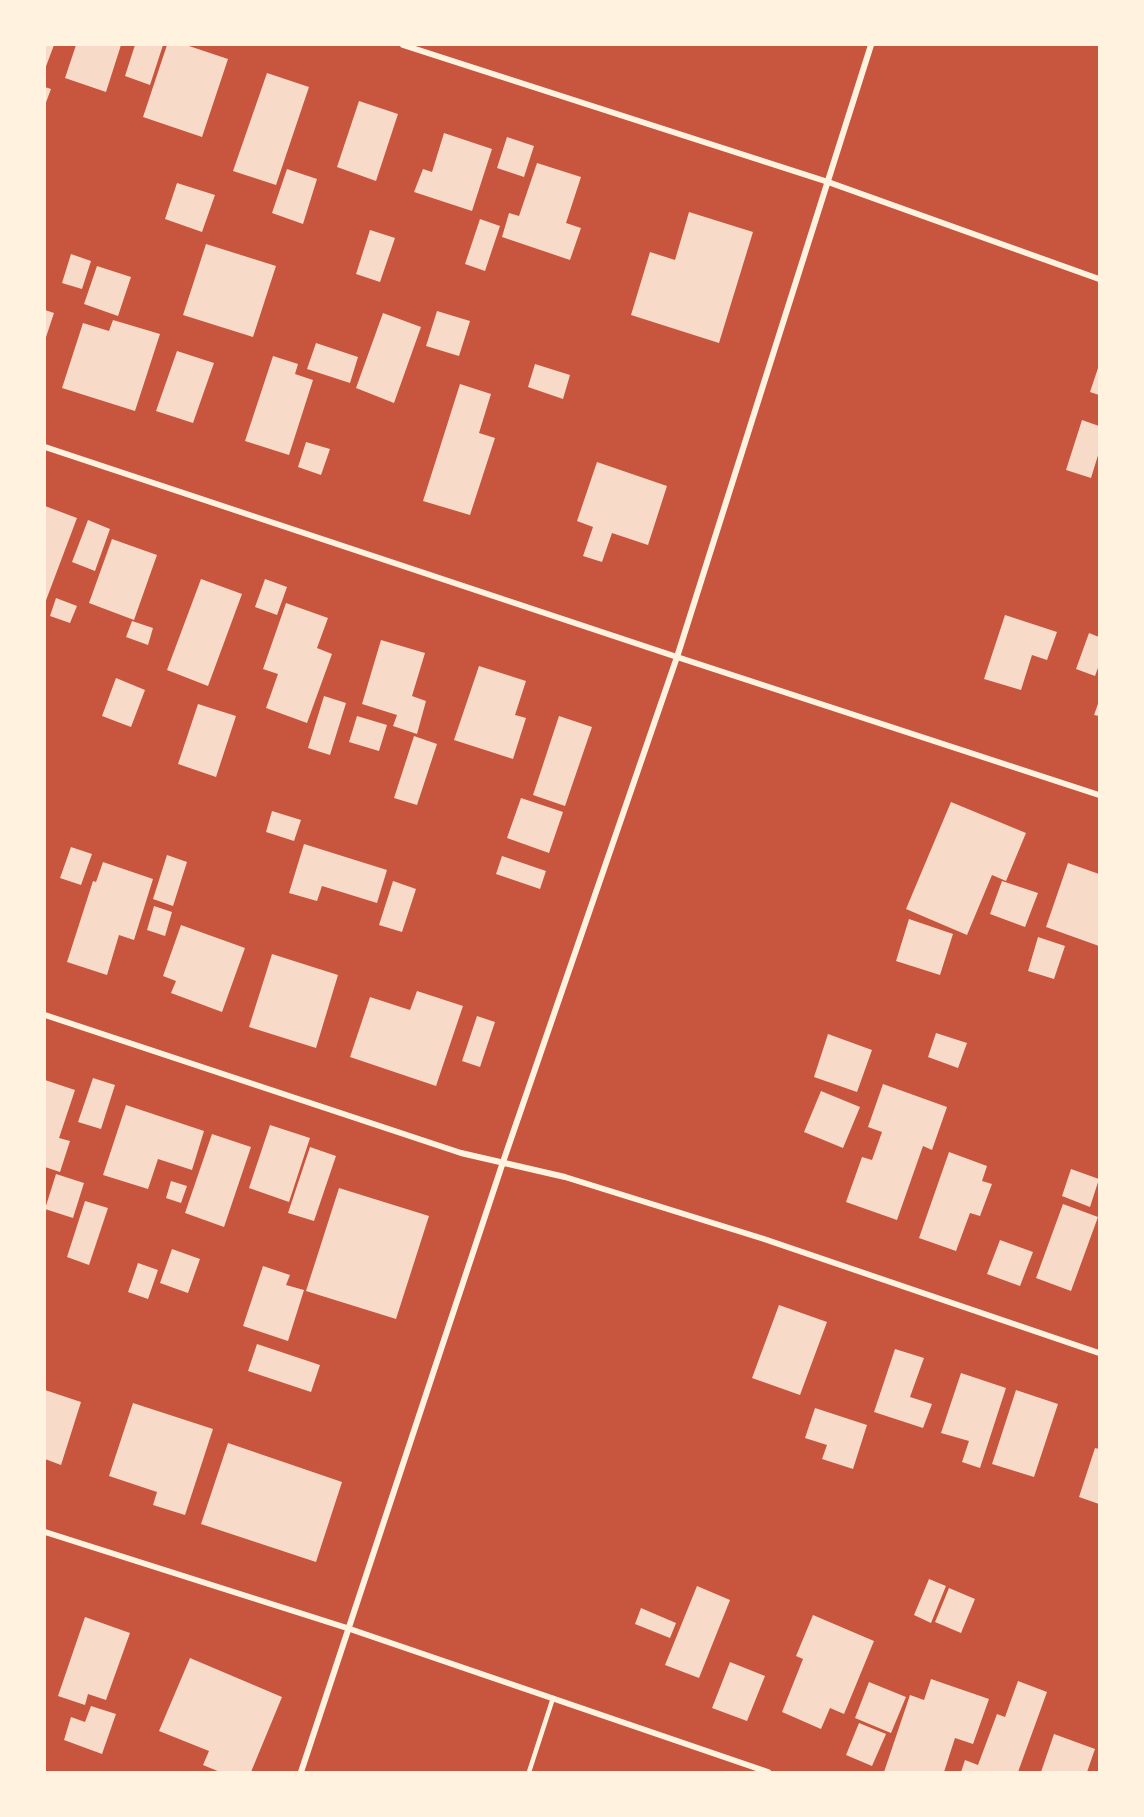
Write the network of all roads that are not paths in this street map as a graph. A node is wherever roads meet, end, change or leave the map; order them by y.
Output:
1 (403, 45) edge
2 (871, 45) edge
3 (828, 182) junction
4 (1099, 279) edge
5 (45, 447) edge
6 (676, 657) junction
7 (1099, 795) edge
8 (45, 1015) edge
9 (503, 1162) junction
10 (1099, 1353) edge
11 (45, 1532) edge
12 (347, 1628) junction
13 (553, 1698) junction
14 (301, 1772) edge
15 (529, 1772) edge
16 (768, 1772) edge

1 - 3 street
2 - 3 street
3 - 4 street
3 - 6 street
5 - 6 street
6 - 7 street
6 - 9 street
8 - 9 street
9 - 10 street
9 - 12 street
11 - 12 street
12 - 13 street
12 - 14 street
13 - 15 lane
13 - 16 street

